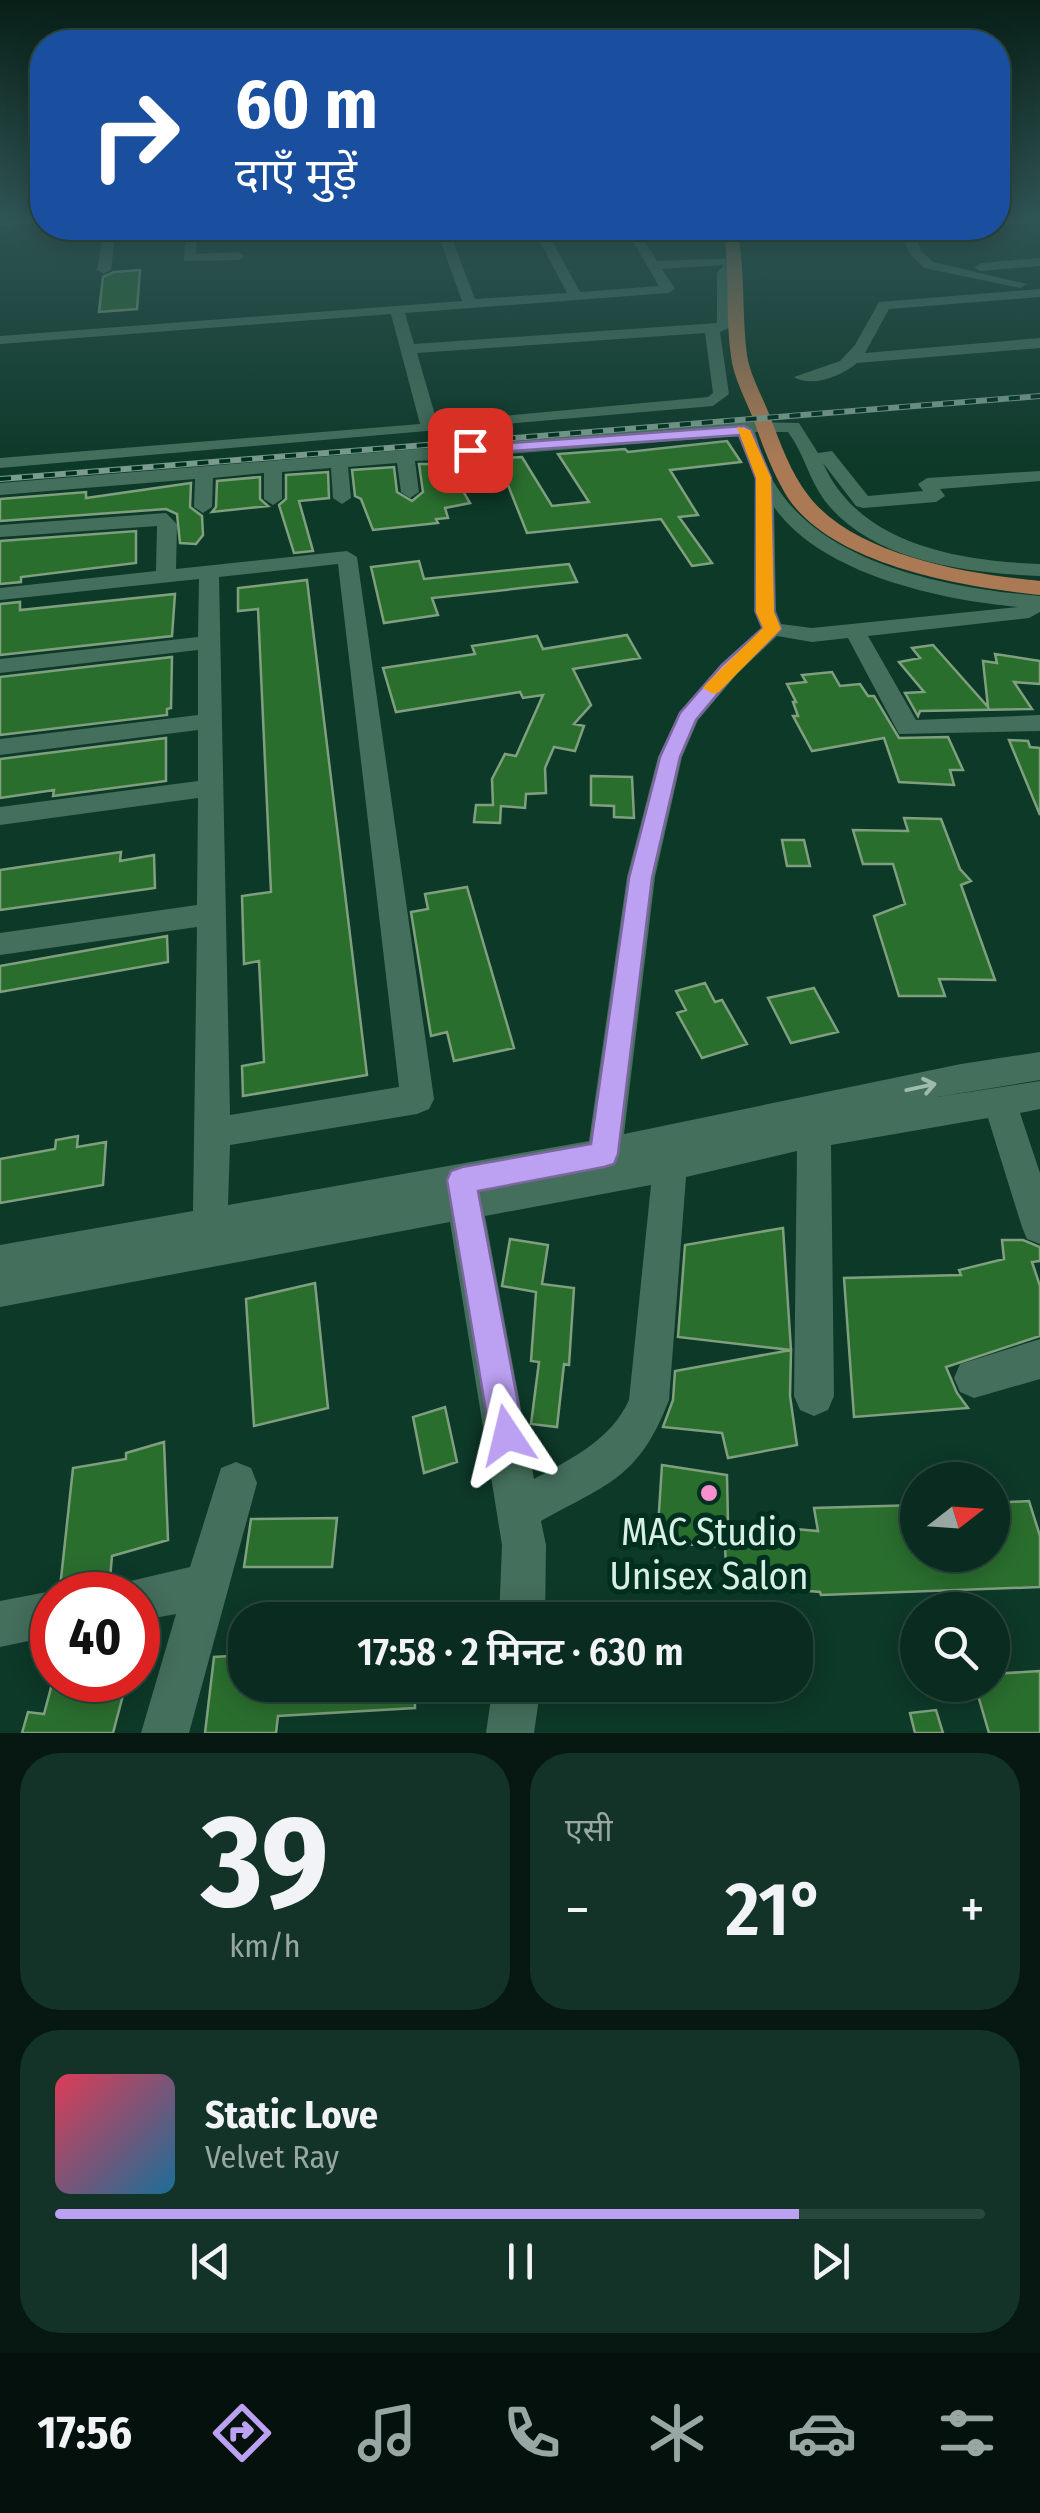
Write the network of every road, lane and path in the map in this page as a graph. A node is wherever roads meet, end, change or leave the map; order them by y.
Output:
1 (468, 299) edge
2 (538, 299) edge
3 (725, 299) edge
4 (740, 299) edge
5 (744, 299) edge
6 (952, 299) edge
7 (470, 304) junction
8 (396, 310) junction
9 (712, 330) junction
10 (0, 340) edge
11 (1040, 343) edge
12 (408, 349) junction
13 (856, 358) junction
14 (802, 377) dead end
15 (430, 428) junction
16 (744, 430) junction
17 (470, 450) junction
18 (404, 455) junction
19 (826, 455) dead end
20 (339, 461) junction
21 (0, 463) edge
22 (272, 466) junction
23 (204, 472) junction
24 (1040, 476) edge
25 (137, 477) junction
26 (764, 478) junction
27 (70, 483) junction
28 (478, 486) dead end
29 (0, 489) edge
30 (410, 492) dead end
31 (272, 498) dead end
32 (342, 498) dead end
33 (204, 506) dead end
34 (135, 518) junction
35 (66, 524) junction
36 (0, 530) edge
37 (1040, 570) edge
38 (209, 572) junction
39 (166, 576) junction
40 (1040, 578) edge
41 (1040, 588) edge
42 (0, 594) edge
43 (1040, 606) edge
44 (772, 629) junction
45 (855, 631) junction
46 (210, 642) junction
47 (0, 666) edge
48 (210, 721) junction
49 (1040, 723) edge
50 (0, 746) edge
51 (210, 788) junction
52 (0, 816) edge
53 (211, 914) junction
54 (0, 944) edge
55 (1040, 1066) edge
56 (1040, 1096) edge
57 (999, 1101) junction
58 (212, 1132) junction
59 (814, 1133) junction
60 (604, 1154) junction
61 (670, 1165) junction
62 (462, 1192) junction
63 (210, 1225) junction
64 (1040, 1228) edge
65 (0, 1263) edge
66 (0, 1288) edge
67 (1040, 1359) edge
68 (974, 1378) dead end
69 (814, 1396) dead end
70 (236, 1483) dead end
71 (519, 1510) junction
72 (207, 1586) junction
73 (160, 1594) edge
74 (522, 1602) edge
75 (30, 1618) edge
76 (0, 1624) edge
77 (514, 1702) edge
78 (165, 1733) edge
79 (510, 1733) edge

1 - 7 street
2 - 7 street
3 - 9 street
4 - 41 main road
5 - 40 main road
6 - 13 street
7 - 8 street
8 - 10 street
8 - 12 street
9 - 12 street
9 - 15 street
11 - 13 street
12 - 15 street
13 - 14 street
15 - 21 street
16 - 17 street
16 - 26 street
16 - 37 street
17 - 18 street
17 - 28 street
18 - 20 street
18 - 30 street
19 - 24 street
20 - 22 street
20 - 32 street
22 - 23 street
22 - 31 street
23 - 25 street
23 - 33 street
25 - 27 street
25 - 34 street
26 - 43 street
26 - 44 street
27 - 29 street
27 - 35 street
34 - 35 street
34 - 39 street
35 - 36 street
38 - 39 street
38 - 46 street
38 - 58 street
39 - 42 street
43 - 45 street
44 - 45 street
44 - 60 street
45 - 49 street
46 - 47 street
46 - 48 street
48 - 50 street
48 - 51 street
51 - 52 street
51 - 53 street
53 - 54 street
53 - 58 street
60 -> 55 street
56 - 57 street
57 - 59 street
57 - 64 street
58 - 63 street
59 - 61 street
59 - 69 street
60 - 62 street
61 - 62 street
61 - 71 street
62 - 63 street
62 - 66 street
62 - 71 street
63 - 65 street
67 - 68 street
70 - 72 street
71 - 74 street
72 - 73 street
72 - 78 street
75 - 76 street
77 - 79 street

